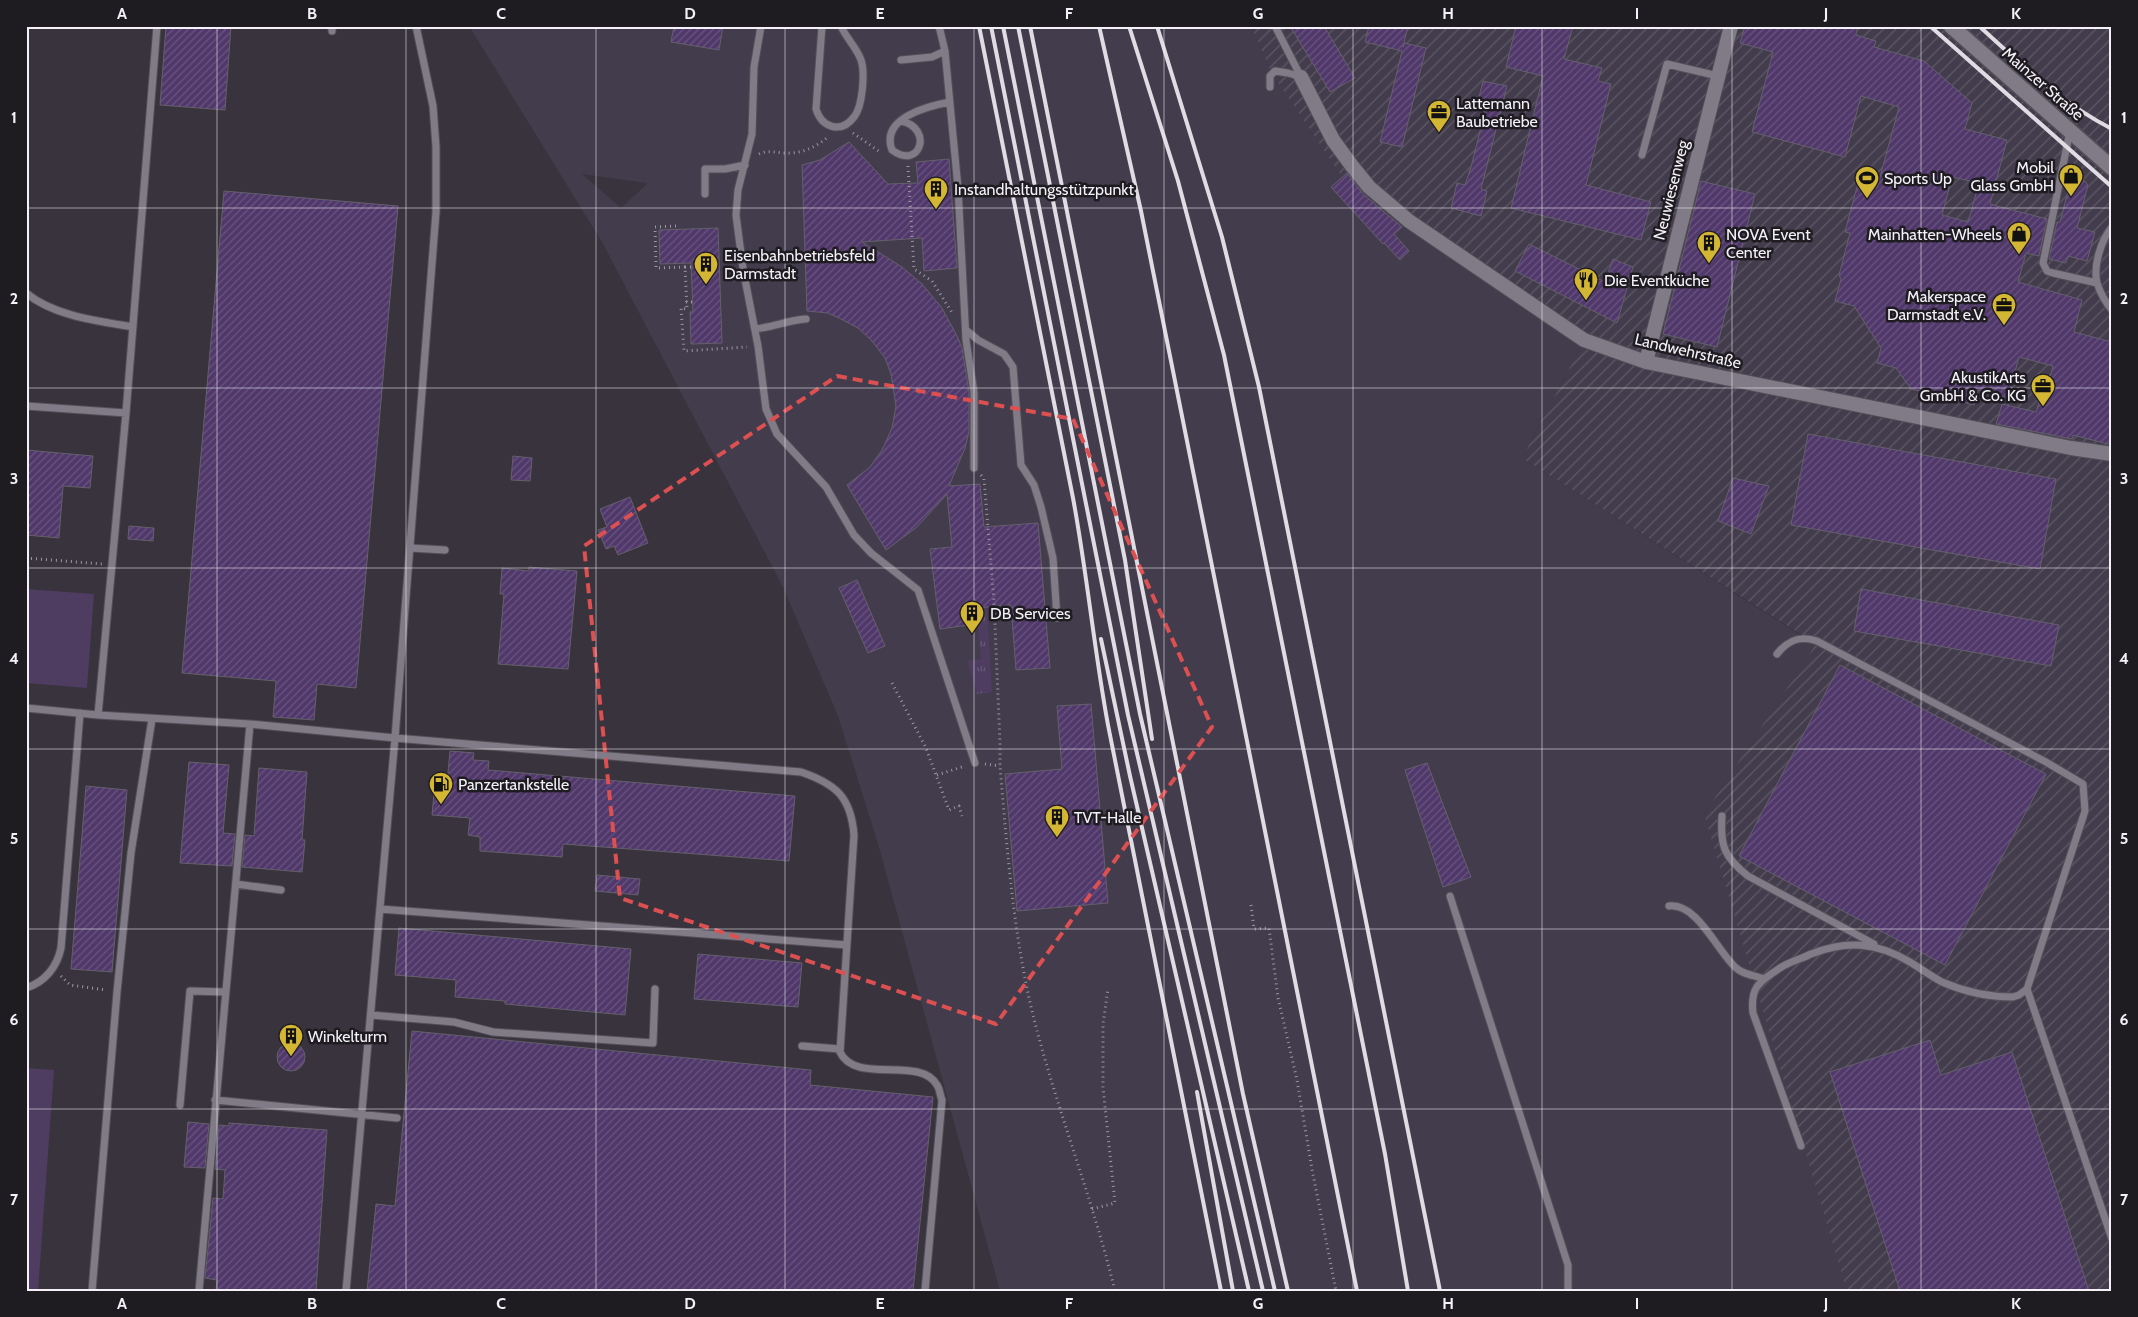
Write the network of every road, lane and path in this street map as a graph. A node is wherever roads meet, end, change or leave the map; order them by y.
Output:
1 (157, 26) edge
2 (416, 26) edge
3 (761, 26) edge
4 (822, 26) edge
5 (841, 26) edge
6 (939, 26) edge
7 (1274, 26) edge
8 (1731, 26) edge
9 (1951, 26) edge
10 (945, 51) junction
11 (901, 60) dead end
12 (1718, 76) junction
13 (1301, 77) junction
14 (1270, 87) dead end
15 (950, 102) junction
16 (902, 121) junction
17 (842, 126) junction
18 (2070, 131) junction
19 (1642, 155) dead end
20 (908, 157) junction
21 (745, 166) junction
22 (2112, 168) edge
23 (705, 194) dead end
24 (676, 226) dead end
25 (2112, 227) edge
26 (684, 268) junction
27 (691, 268) dead end
28 (2097, 284) junction
29 (26, 293) edge
30 (686, 302) junction
31 (693, 302) dead end
32 (2112, 310) edge
33 (806, 319) dead end
34 (133, 327) junction
35 (755, 329) junction
36 (966, 330) junction
37 (737, 349) dead end
38 (1646, 362) junction
39 (26, 406) edge
40 (126, 413) junction
41 (2112, 454) edge
42 (974, 468) joint
43 (410, 548) junction
44 (446, 550) dead end
45 (26, 558) edge
46 (112, 564) junction
47 (1058, 618) dead end
48 (1777, 654) dead end
49 (892, 683) dead end
50 (26, 708) edge
51 (80, 713) junction
52 (98, 716) junction
53 (152, 719) junction
54 (250, 724) junction
55 (395, 738) junction
56 (975, 763) dead end
57 (962, 816) dead end
58 (1722, 816) dead end
59 (236, 884) junction
60 (281, 890) dead end
61 (1450, 896) dead end
62 (1251, 905) dead end
63 (1669, 906) dead end
64 (380, 909) junction
65 (847, 945) junction
66 (1883, 949) junction
67 (53, 969) junction
68 (1764, 979) junction
69 (26, 988) edge
70 (654, 989) dead end
71 (1108, 989) dead end
72 (2027, 989) junction
73 (117, 992) junction
74 (225, 992) junction
75 (370, 1015) junction
76 (802, 1046) dead end
77 (840, 1049) junction
78 (216, 1100) junction
79 (180, 1105) dead end
80 (362, 1114) junction
81 (397, 1118) dead end
82 (1801, 1146) dead end
83 (1092, 1209) junction
84 (2112, 1239) edge
85 (92, 1291) edge
86 (198, 1291) edge
87 (346, 1291) edge
88 (925, 1291) edge
89 (1115, 1291) edge
90 (1336, 1291) edge
91 (1568, 1291) edge

1 - 34 lane
2 - 43 lane
3 - 21 lane
4 - 17 lane
5 - 17 lane
6 - 10 lane
7 - 13 lane, Landwehrstraße
8 - 12 street, Neuwiesenweg
9 - 18 street, Mainzer Straße
10 - 11 lane
10 - 15 lane
12 - 19 lane
12 - 38 street, Neuwiesenweg
13 - 14 lane
13 - 38 street, Landwehrstraße
15 - 16 lane
15 - 36 lane
16 - 20 lane
16 - 20 lane
17 - 20 path
17 - 21 path
18 - 22 street, Mainzer Straße
18 - 28 lane
20 - 36 path
21 - 23 lane
21 - 35 lane
24 - 26 path
25 - 28 lane
26 - 27 path
26 - 30 path
28 - 32 lane
29 - 34 lane
30 - 31 path
30 - 37 path
33 - 35 lane
34 - 40 lane
35 - 56 lane
36 - 42 lane
36 - 47 lane
38 - 41 street, Landwehrstraße
39 - 40 lane
40 - 46 lane
42 - 83 path
43 - 44 lane
43 - 55 lane
45 - 46 path
46 - 52 lane
48 - 72 lane
49 - 57 path
50 - 51 lane
51 - 52 lane
51 - 67 lane
52 - 53 lane
53 - 54 lane
53 - 73 lane
54 - 55 lane
54 - 59 lane
55 - 64 lane
55 - 65 lane
58 - 66 lane
59 - 60 lane
59 - 74 lane
61 - 91 lane
62 - 90 path
63 - 68 lane
64 - 65 lane
64 - 75 lane
65 - 77 lane
66 - 68 lane
66 - 72 lane
67 - 69 lane
67 - 73 path
68 - 82 lane
70 - 75 lane
71 - 83 path
72 - 84 lane
73 - 85 lane
74 - 78 lane
74 - 79 lane
75 - 80 lane
76 - 77 lane
77 - 88 lane
78 - 80 lane
78 - 86 lane
80 - 81 lane
80 - 87 lane
83 - 89 path

